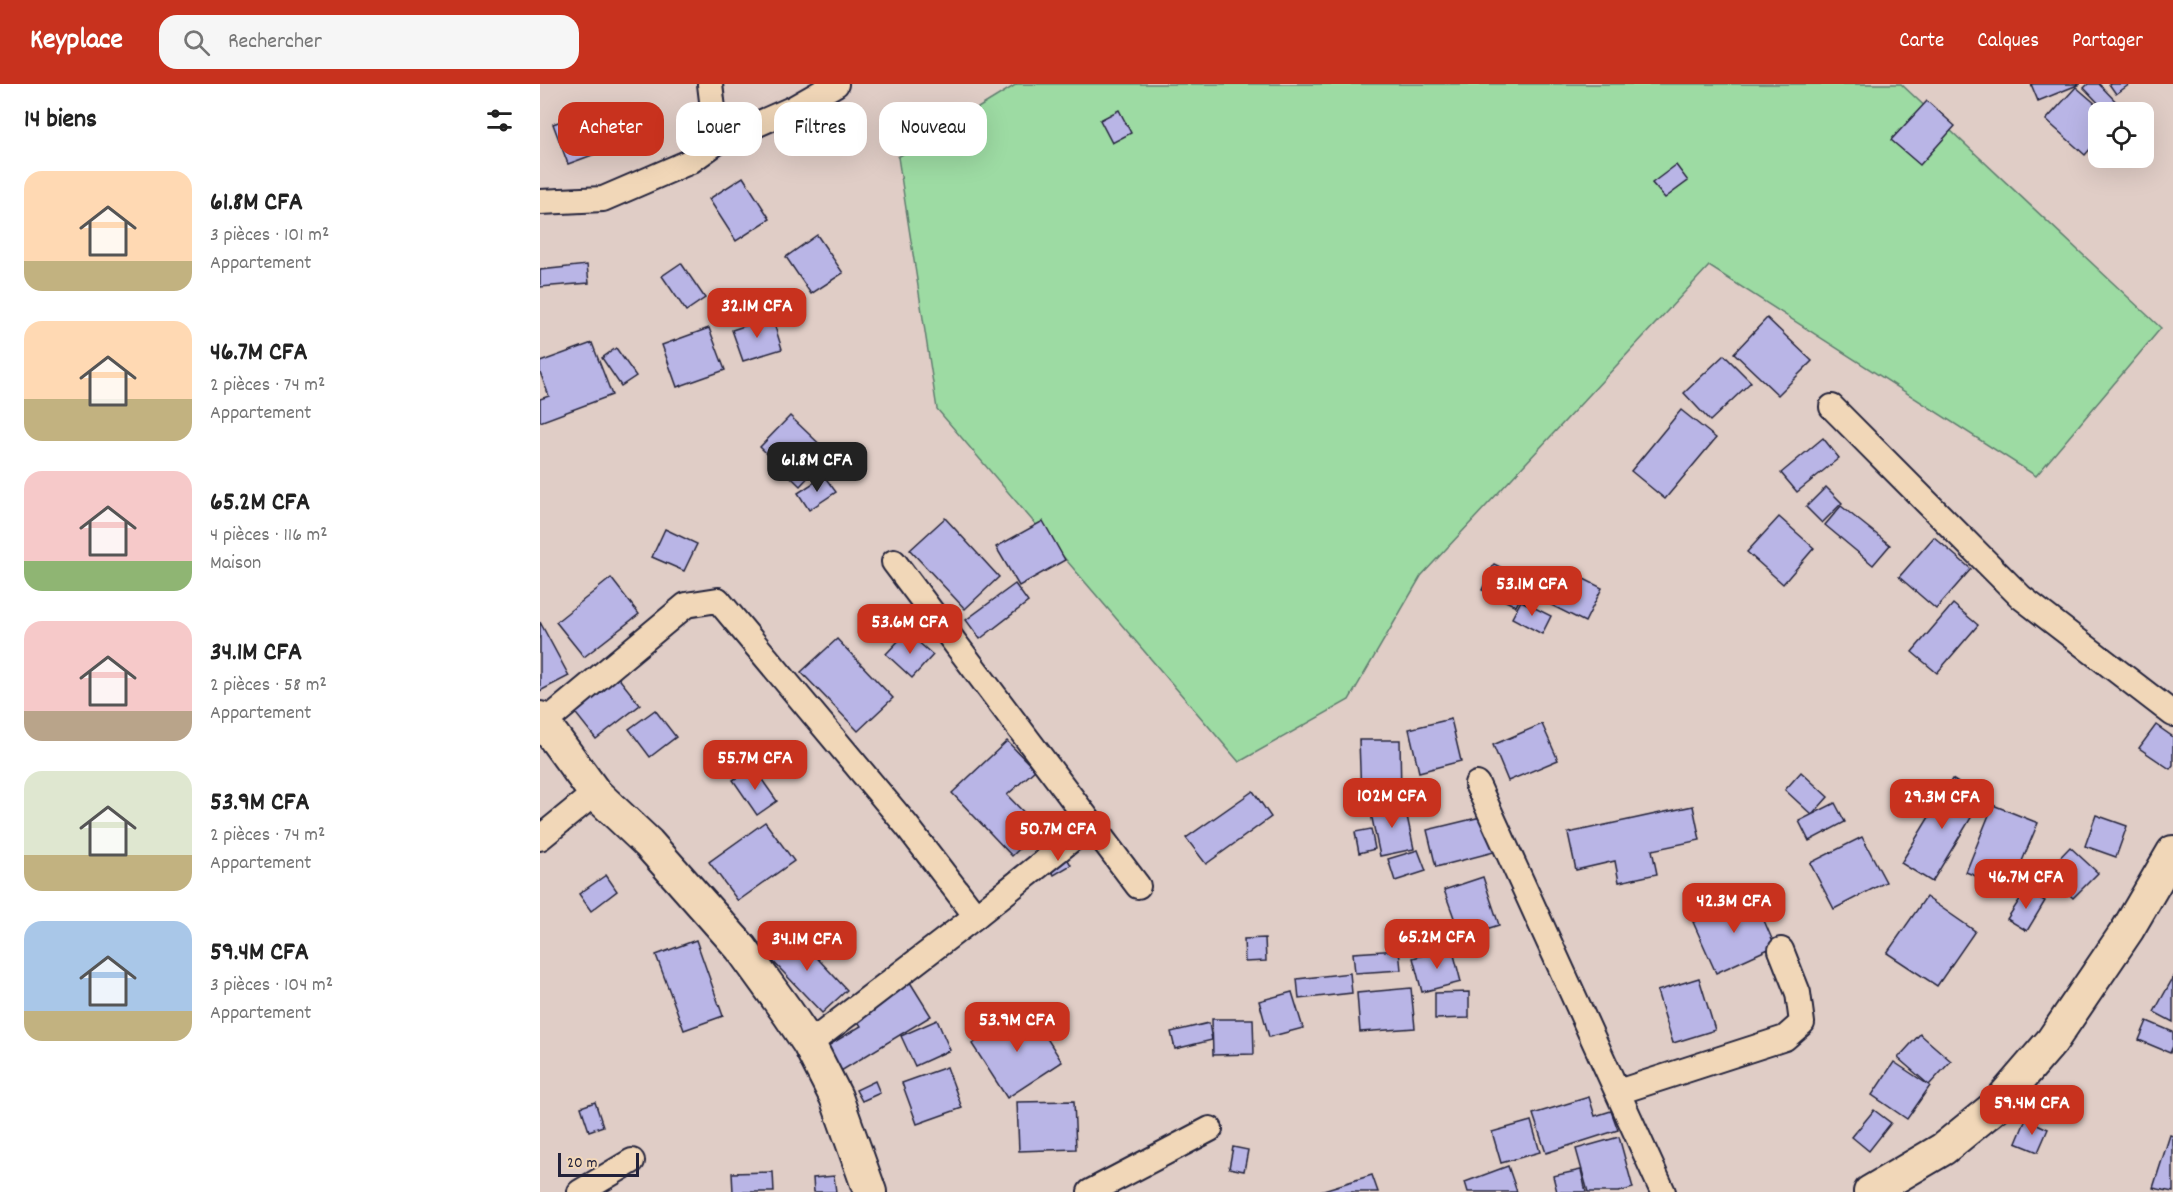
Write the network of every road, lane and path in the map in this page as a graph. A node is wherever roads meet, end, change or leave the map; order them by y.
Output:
1 (710, 84) edge
2 (836, 84) edge
3 (712, 102) edge
4 (762, 122) edge
5 (697, 156) edge
6 (540, 202) edge
7 (1832, 407) dead end
8 (894, 562) dead end
9 (2173, 714) edge
10 (542, 720) edge
11 (1477, 784) dead end
12 (595, 793) junction
13 (1092, 824) junction
14 (540, 838) edge
15 (2173, 852) edge
16 (1138, 886) dead end
17 (976, 916) junction
18 (1781, 950) dead end
19 (809, 1044) junction
20 (1618, 1092) junction
21 (1210, 1129) dead end
22 (632, 1161) dead end
23 (580, 1192) edge
24 (870, 1192) edge
25 (1090, 1192) edge
26 (1663, 1192) edge
27 (1870, 1192) edge

1 - 3 street
2 - 4 street
5 - 6 street
7 - 9 street
8 - 13 street
10 - 12 street
10 - 17 street
11 - 20 street
12 - 14 street
12 - 19 street
13 - 16 street
13 - 17 street
15 - 27 street
17 - 19 street
18 - 20 street
19 - 24 street
20 - 26 street
21 - 25 street
22 - 23 street

